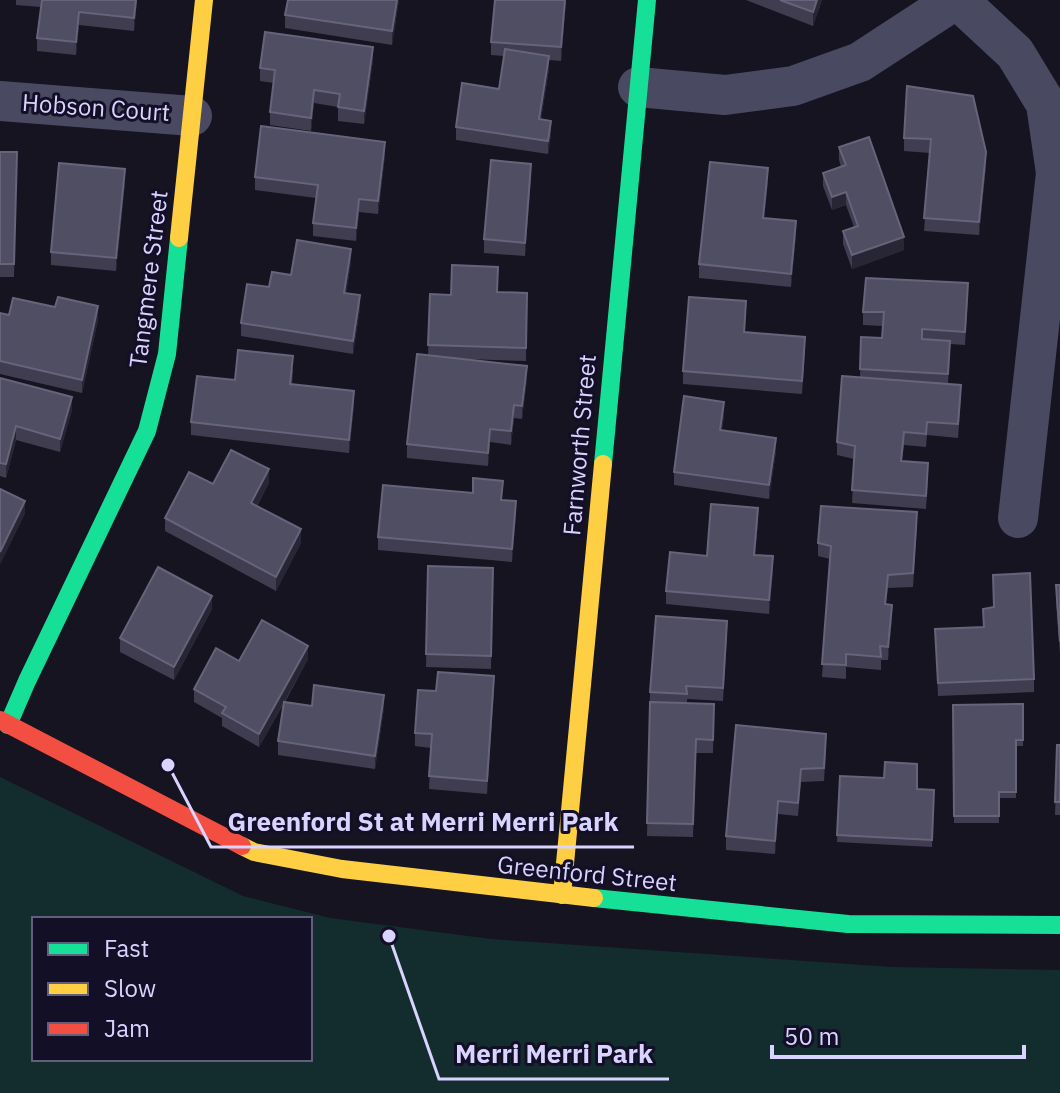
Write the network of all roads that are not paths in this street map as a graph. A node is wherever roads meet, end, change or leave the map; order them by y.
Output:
1 (204, 0) edge
2 (647, 0) edge
3 (956, 0) edge
4 (638, 87) junction
5 (0, 101) edge
6 (192, 116) junction
7 (1018, 518) dead end
8 (4, 722) edge
9 (562, 895) junction
10 (1060, 925) edge

1 - 6 street, Tangmere Street
2 - 4 street, Farnworth Street
3 - 4 street
3 - 7 street
4 - 9 street, Farnworth Street
5 - 6 street, Hobson Court
6 - 8 street, Tangmere Street
8 - 9 street, Greenford Street
9 - 10 street, Greenford Street

